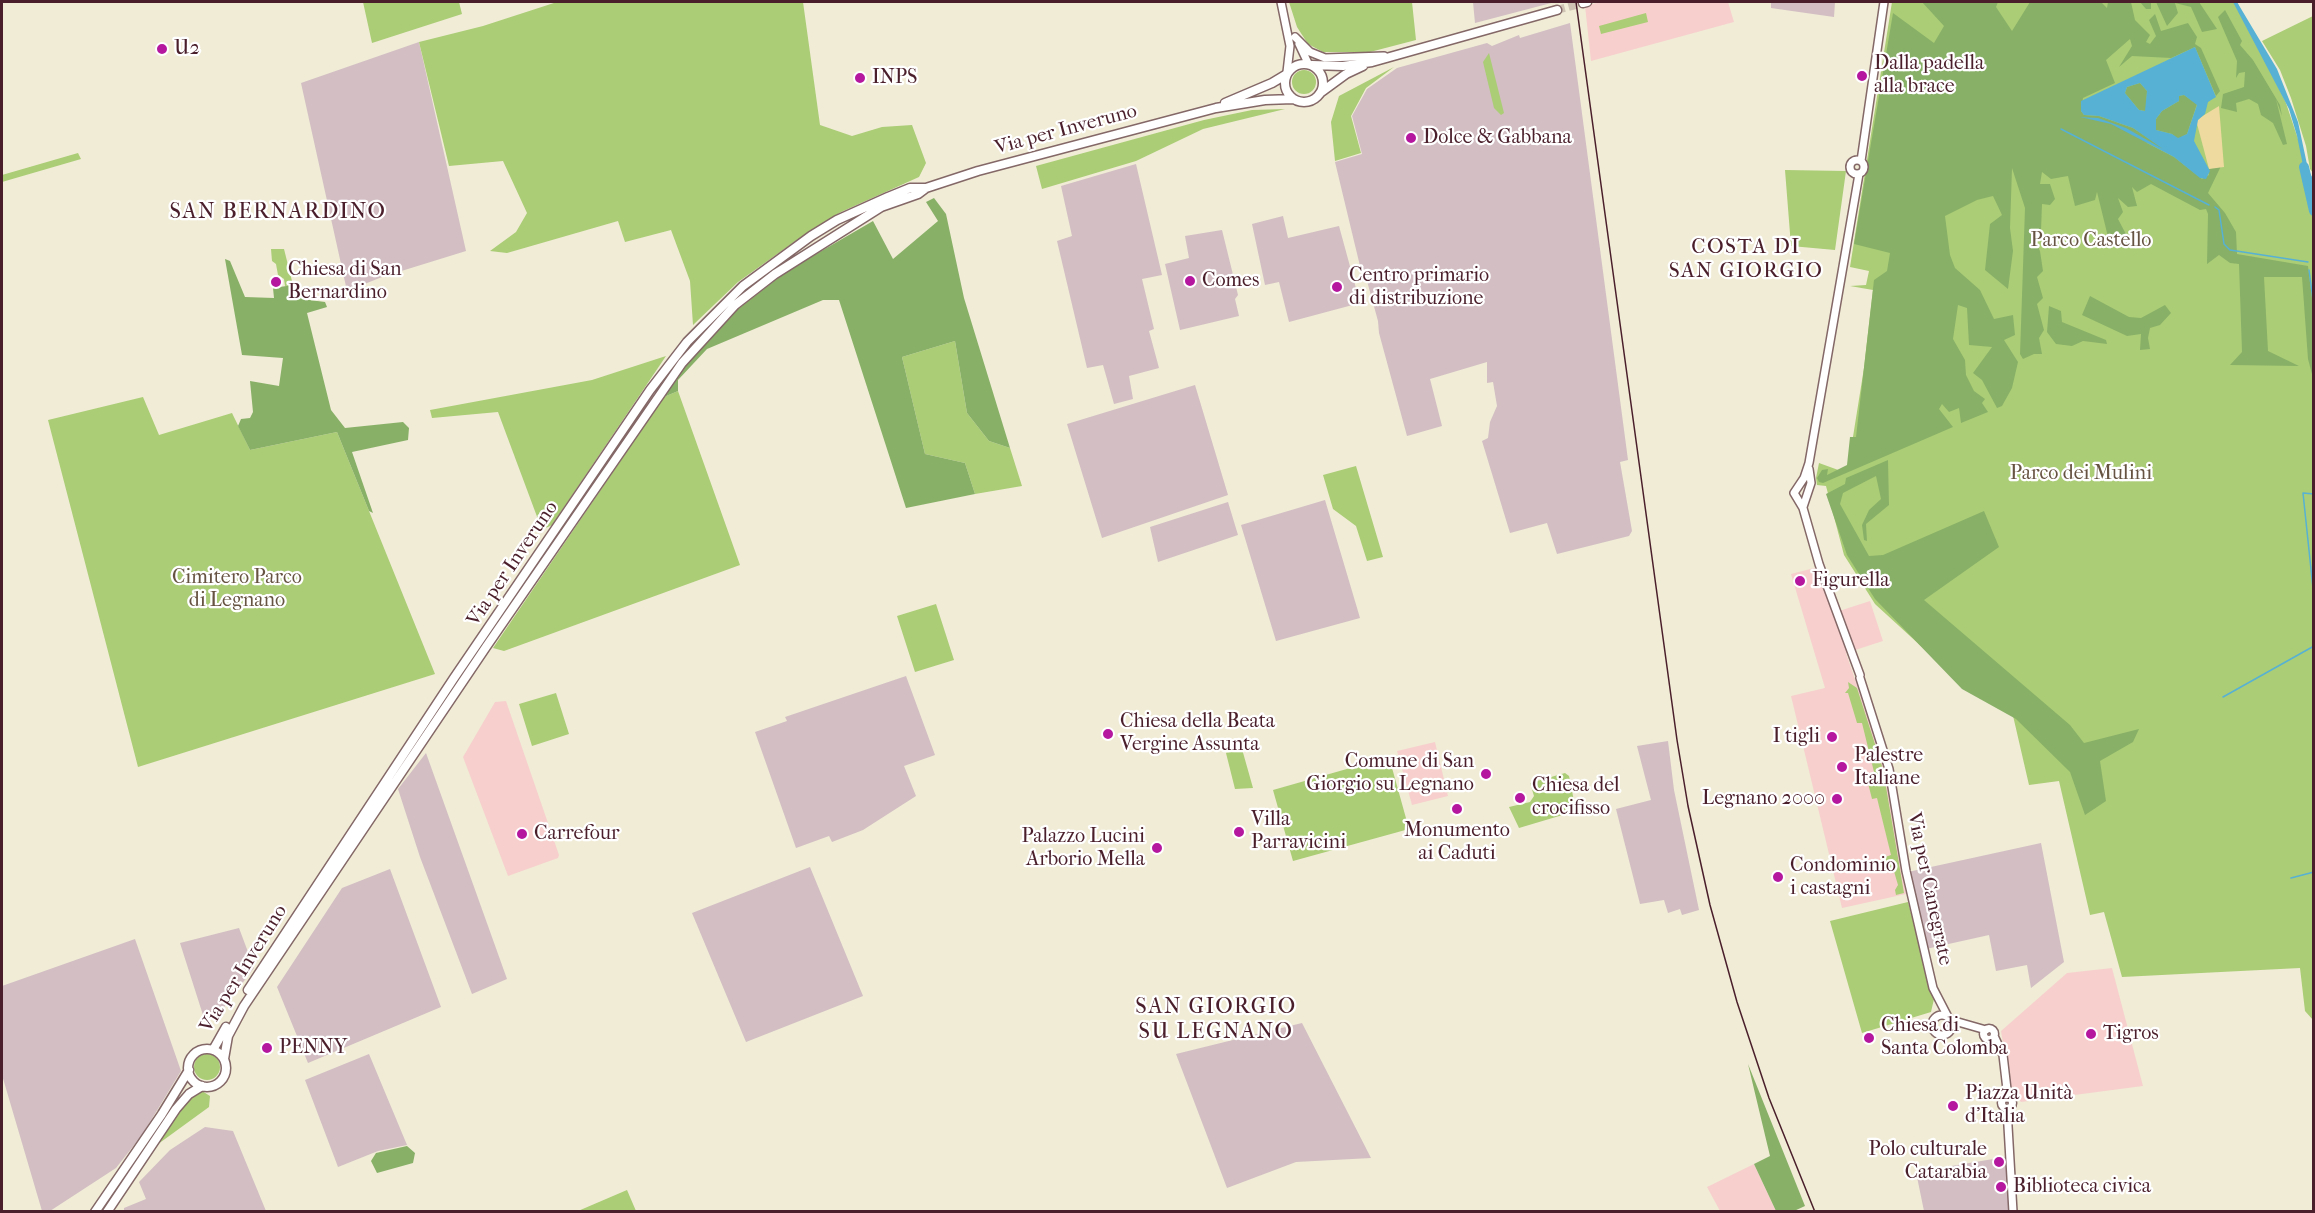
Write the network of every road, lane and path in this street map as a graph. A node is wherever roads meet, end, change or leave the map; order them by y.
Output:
1 (1281, 2) edge
2 (1884, 2) edge
3 (1557, 10) tunnel mouth
4 (1286, 18) junction
5 (1295, 38) junction
6 (1395, 55) junction
7 (1372, 62) junction
8 (1310, 64) junction
9 (1287, 73) junction
10 (1320, 93) junction
11 (1293, 99) junction
12 (1216, 108) junction
13 (1859, 160) junction
14 (1856, 174) junction
15 (926, 188) junction
16 (1807, 479) junction
17 (1801, 497) junction
18 (1936, 997) junction
19 (1934, 1019) junction
20 (1949, 1019) junction
21 (1967, 1026) junction
22 (1951, 1030) junction
23 (213, 1050) junction
24 (224, 1059) junction
25 (189, 1070) junction
26 (202, 1086) junction
27 (95, 1212) edge
28 (107, 1212) edge
29 (2013, 1212) edge

1 - 4 street
2 - 13 street
3 - 6 main road
4 - 5 street
4 - 9 street
5 - 6 street
5 - 8 street
6 - 7 main road
7 - 8 main road
7 - 10 main road
8 - 9 main road
8 - 10 main road
9 - 11 main road
9 - 12 main road, Via per Inveruno
10 - 11 main road
11 - 12 main road, Via per Inveruno
12 - 15 main road, Via per Inveruno
13 - 14 street
13 - 14 street
14 - 16 street
15 - 23 main road, Via per Inveruno
15 - 24 main road, Via per Inveruno
16 - 17 street
16 - 17 street
17 - 18 street, Via per Canegrate
18 - 19 street, Via per Canegrate
18 - 20 street, Via per Canegrate
19 - 20 street
19 - 22 street
20 - 21 street
20 - 22 street
21 - 22 street
21 - 29 street
23 - 24 main road
23 - 25 main road
24 - 26 main road
25 - 26 main road
25 - 27 main road
26 - 28 main road

